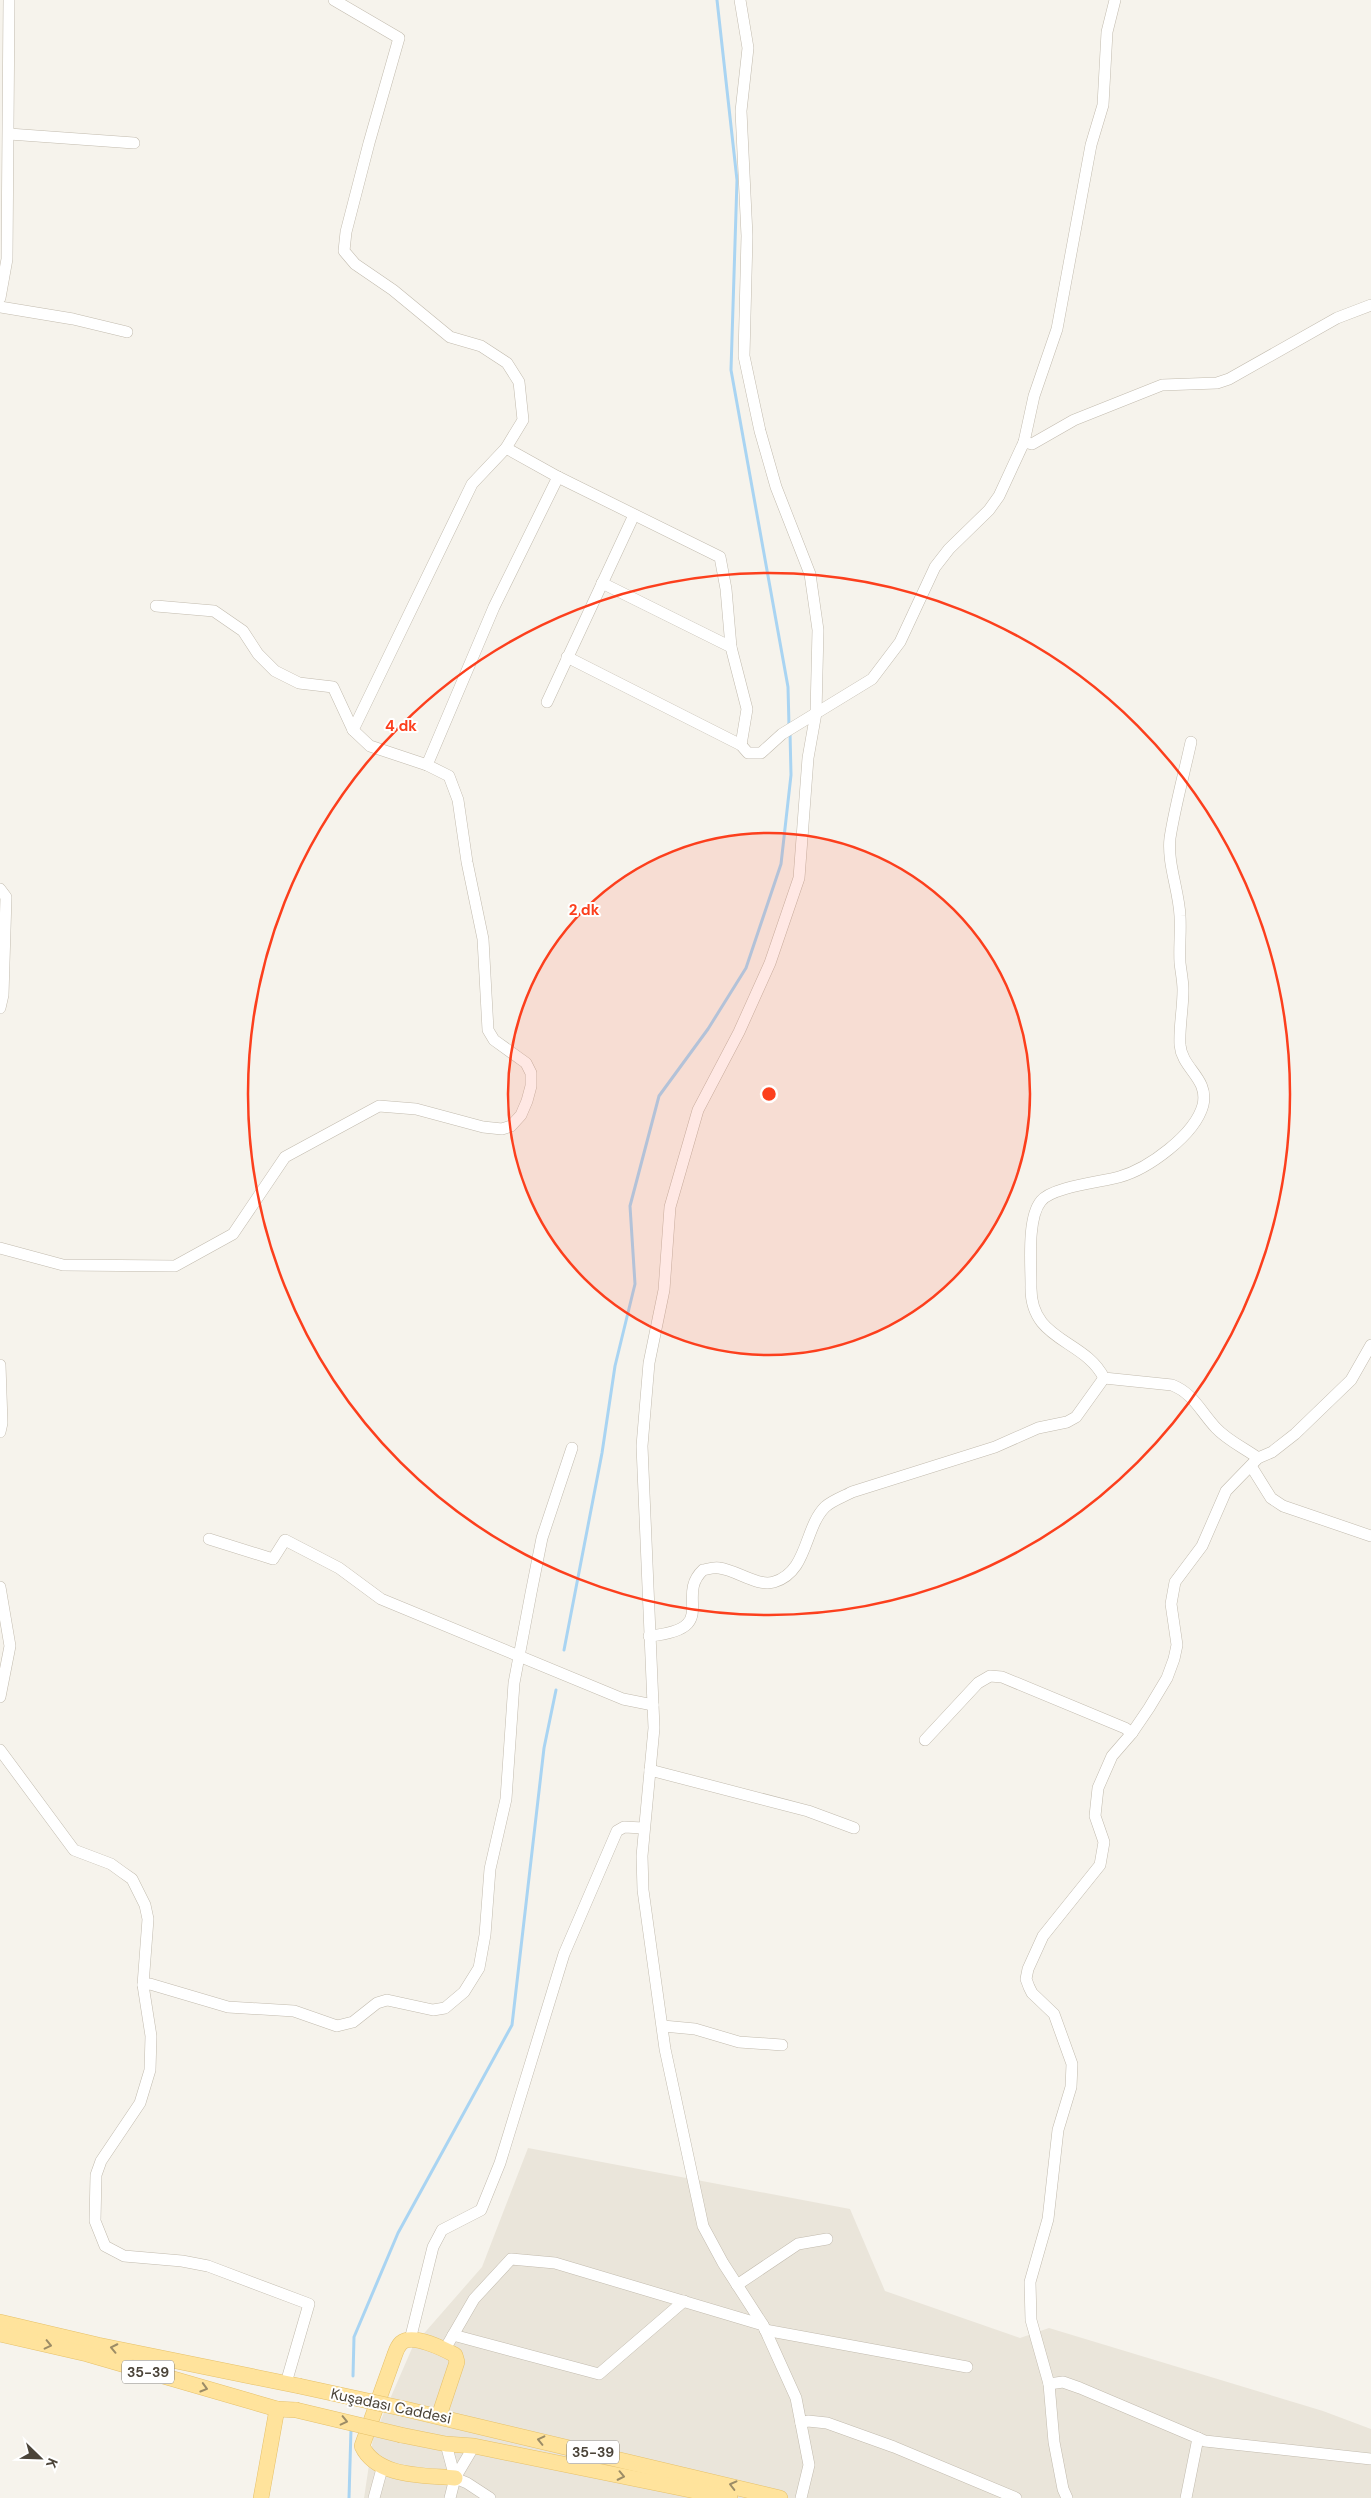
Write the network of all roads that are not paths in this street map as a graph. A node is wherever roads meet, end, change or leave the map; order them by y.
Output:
1 (9, 0) edge
2 (334, 0) edge
3 (740, 0) edge
4 (1115, 0) edge
5 (9, 134) junction
6 (134, 143) dead end
7 (0, 298) edge
8 (1371, 305) edge
9 (0, 307) edge
10 (127, 332) dead end
11 (1024, 442) junction
12 (506, 448) junction
13 (558, 476) junction
14 (634, 515) junction
15 (602, 583) junction
16 (156, 606) dead end
17 (731, 647) junction
18 (567, 656) junction
19 (547, 702) dead end
20 (816, 713) junction
21 (354, 730) junction
22 (1191, 742) dead end
23 (741, 745) junction
24 (427, 765) junction
25 (0, 889) edge
26 (0, 1008) edge
27 (0, 1248) edge
28 (1371, 1345) edge
29 (0, 1365) edge
30 (1104, 1378) junction
31 (0, 1432) edge
32 (572, 1448) dead end
33 (1254, 1462) junction
34 (1371, 1536) edge
35 (209, 1538) dead end
36 (0, 1587) edge
37 (649, 1636) junction
38 (521, 1657) junction
39 (0, 1697) edge
40 (654, 1705) junction
41 (1132, 1733) junction
42 (925, 1740) dead end
43 (0, 1750) edge
44 (650, 1770) junction
45 (643, 1828) junction
46 (854, 1828) dead end
47 (143, 1986) junction
48 (663, 2026) junction
49 (782, 2045) dead end
50 (827, 2239) dead end
51 (737, 2285) junction
52 (684, 2302) junction
53 (0, 2322) edge
54 (764, 2328) junction
55 (0, 2334) edge
56 (453, 2335) junction
57 (410, 2340) junction
58 (445, 2349) junction
59 (967, 2367) dead end
60 (1049, 2384) junction
61 (293, 2385) junction
62 (277, 2409) junction
63 (439, 2416) junction
64 (800, 2423) junction
65 (1198, 2438) junction
66 (446, 2444) junction
67 (474, 2446) junction
68 (1371, 2460) edge
69 (383, 2465) junction
70 (455, 2478) junction
71 (261, 2498) edge
72 (374, 2498) edge
73 (450, 2498) edge
74 (490, 2498) edge
75 (730, 2498) edge
76 (780, 2498) edge
77 (801, 2498) edge
78 (1016, 2498) edge
79 (1067, 2498) edge
80 (1186, 2498) edge

1 - 5 street
2 - 12 street
3 - 20 street
4 - 11 street
5 - 6 street
5 - 7 street
8 - 11 street
9 - 10 street
11 - 20 street
12 - 13 street
12 - 21 street
13 - 14 street
13 - 24 street
14 - 15 street
14 - 17 street
15 - 17 street
15 - 18 street
16 - 21 street
17 - 23 street
18 - 19 street
18 - 23 street
20 - 23 street
20 - 37 street
21 - 24 street
22 - 30 street
24 - 27 street
25 - 26 street
28 - 33 street
29 - 31 street
30 - 33 street
30 - 37 street
32 - 38 street
33 - 34 street
33 - 41 street
35 - 38 street
36 - 39 street
37 - 40 street
38 - 40 street
38 - 47 street
40 - 44 street
41 - 42 street
41 - 60 street
43 - 47 street
44 - 45 street
44 - 46 street
45 - 48 street
45 - 57 street
47 - 61 street
48 - 49 street
48 - 51 street
50 - 51 street
51 - 54 street
52 - 54 street
52 - 56 street
52 - 56 street
61 -> 53 main road, Kuşadası Caddesi / 35-39
54 - 59 street
54 - 64 street
55 -> 62 main road, Kuşadası Caddesi / 35-39
56 - 58 street
57 - 58 main road
57 - 69 main road
58 - 63 main road
60 - 65 street
60 - 79 street
61 - 63 main road, Kuşadası Caddesi / 35-39, bridge
62 -> 66 main road, Kuşadası Caddesi / 35-39, bridge
62 - 71 main road
76 -> 63 main road, Kuşadası Caddesi / 35-39
64 - 77 street
64 - 78 street
65 - 68 street
65 - 80 street
66 - 67 main road, Kuşadası Caddesi / 35-39
66 - 70 street
67 - 70 street
67 -> 75 main road, Kuşadası Caddesi / 35-39
69 - 70 main road
69 - 72 street
70 - 73 street
70 - 74 street

